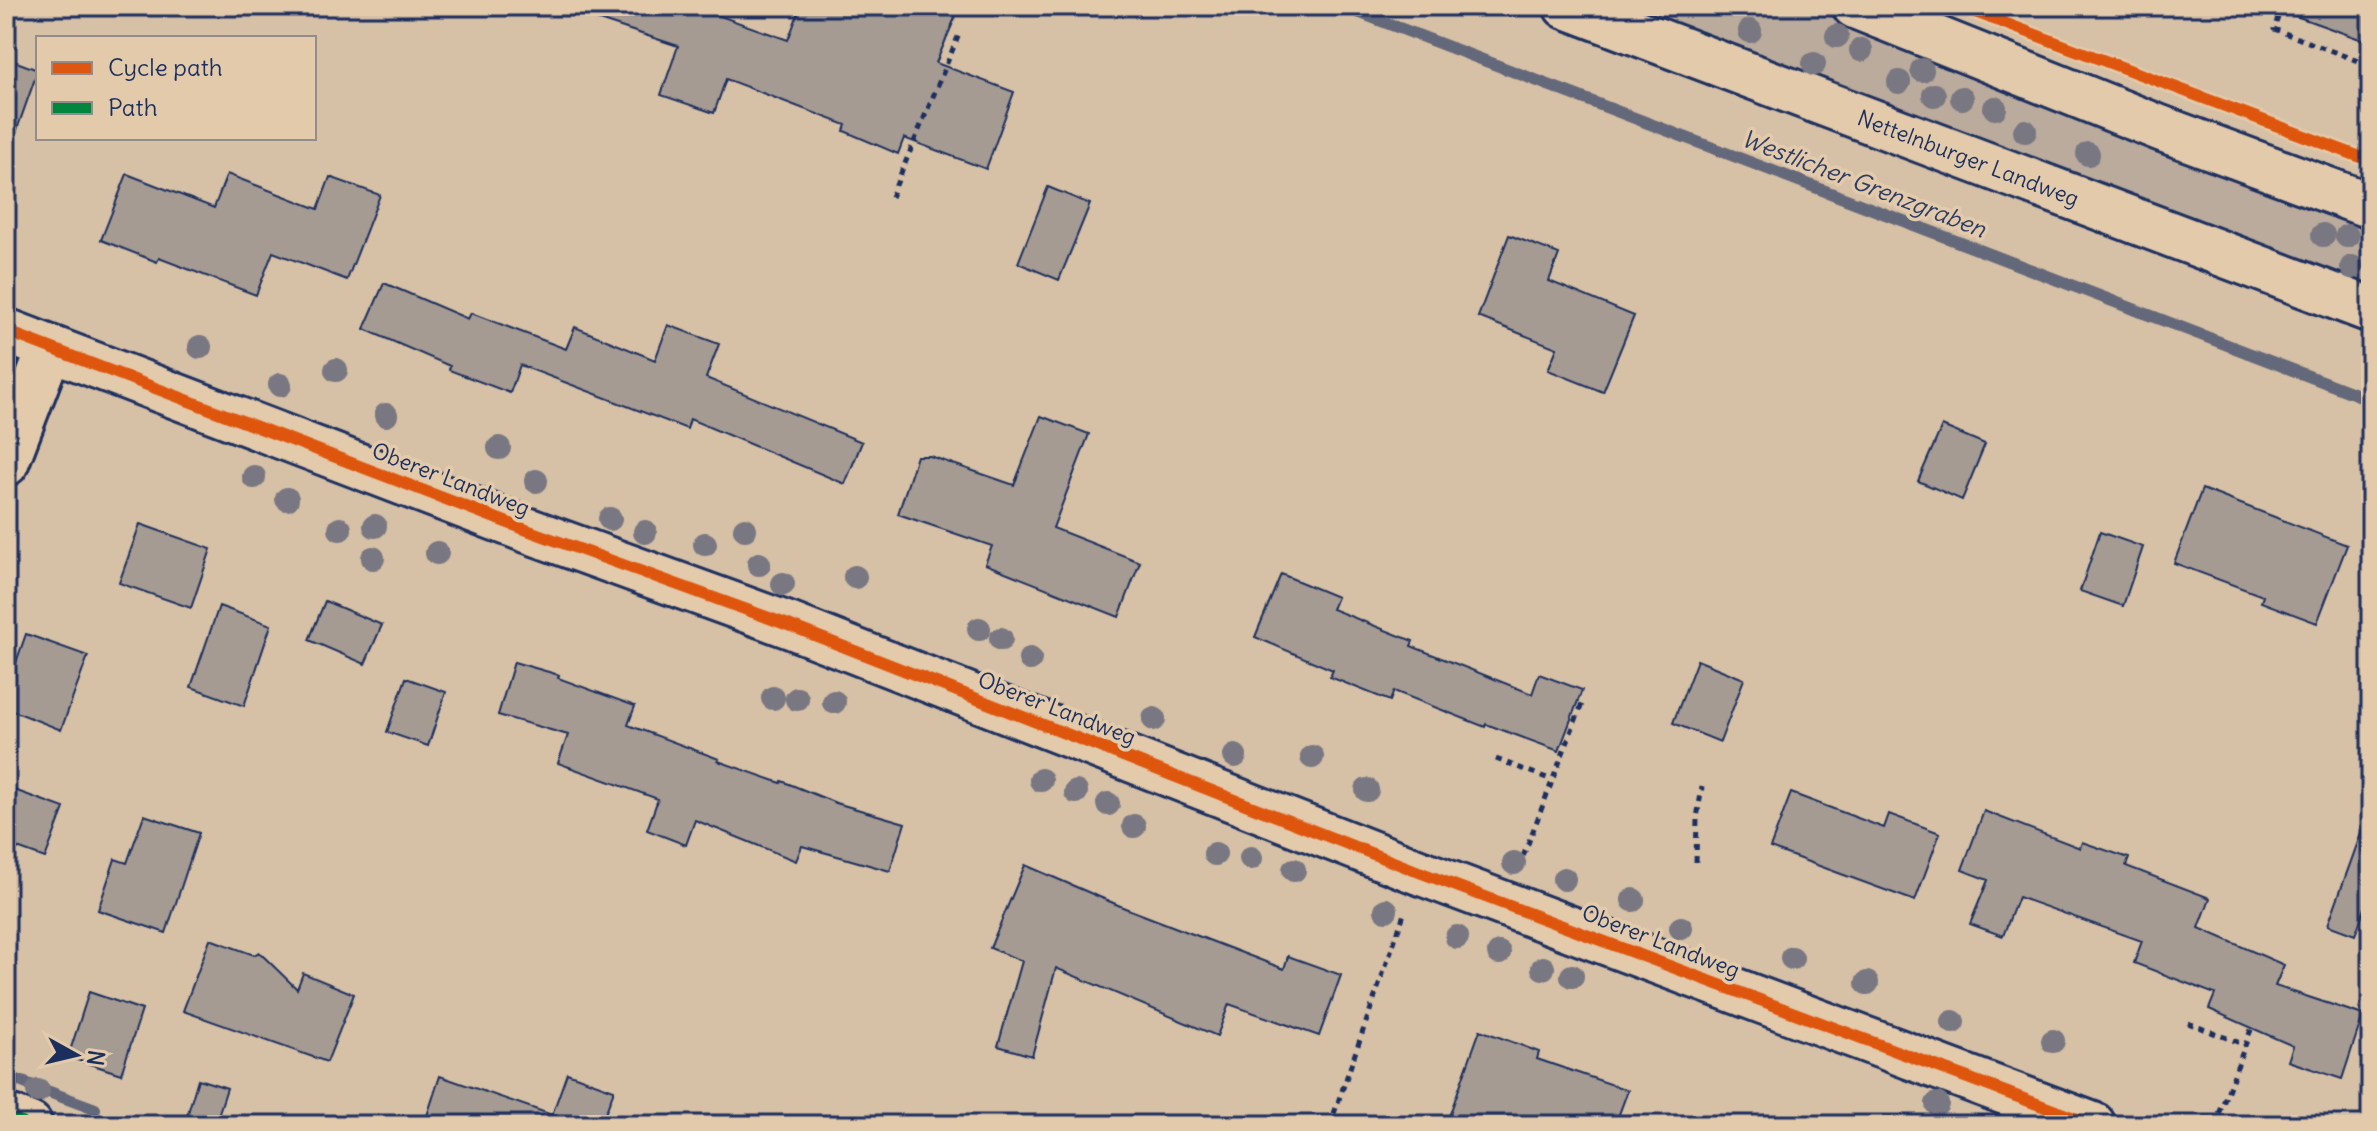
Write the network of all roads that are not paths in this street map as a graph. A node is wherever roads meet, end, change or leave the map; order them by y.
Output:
1 (1566, 6) edge
2 (1855, 6) edge
3 (2371, 206) edge
4 (2371, 310) edge
5 (6, 331) edge
6 (50, 348) junction
7 (6, 463) edge
8 (6, 1116) edge
9 (30, 1125) edge
10 (2093, 1125) edge

1 - 4 street, Nettelnburger Landweg
2 - 3 street
5 - 6 street, Oberer Landweg
6 - 7 street
6 - 10 street, Oberer Landweg
8 - 9 street

